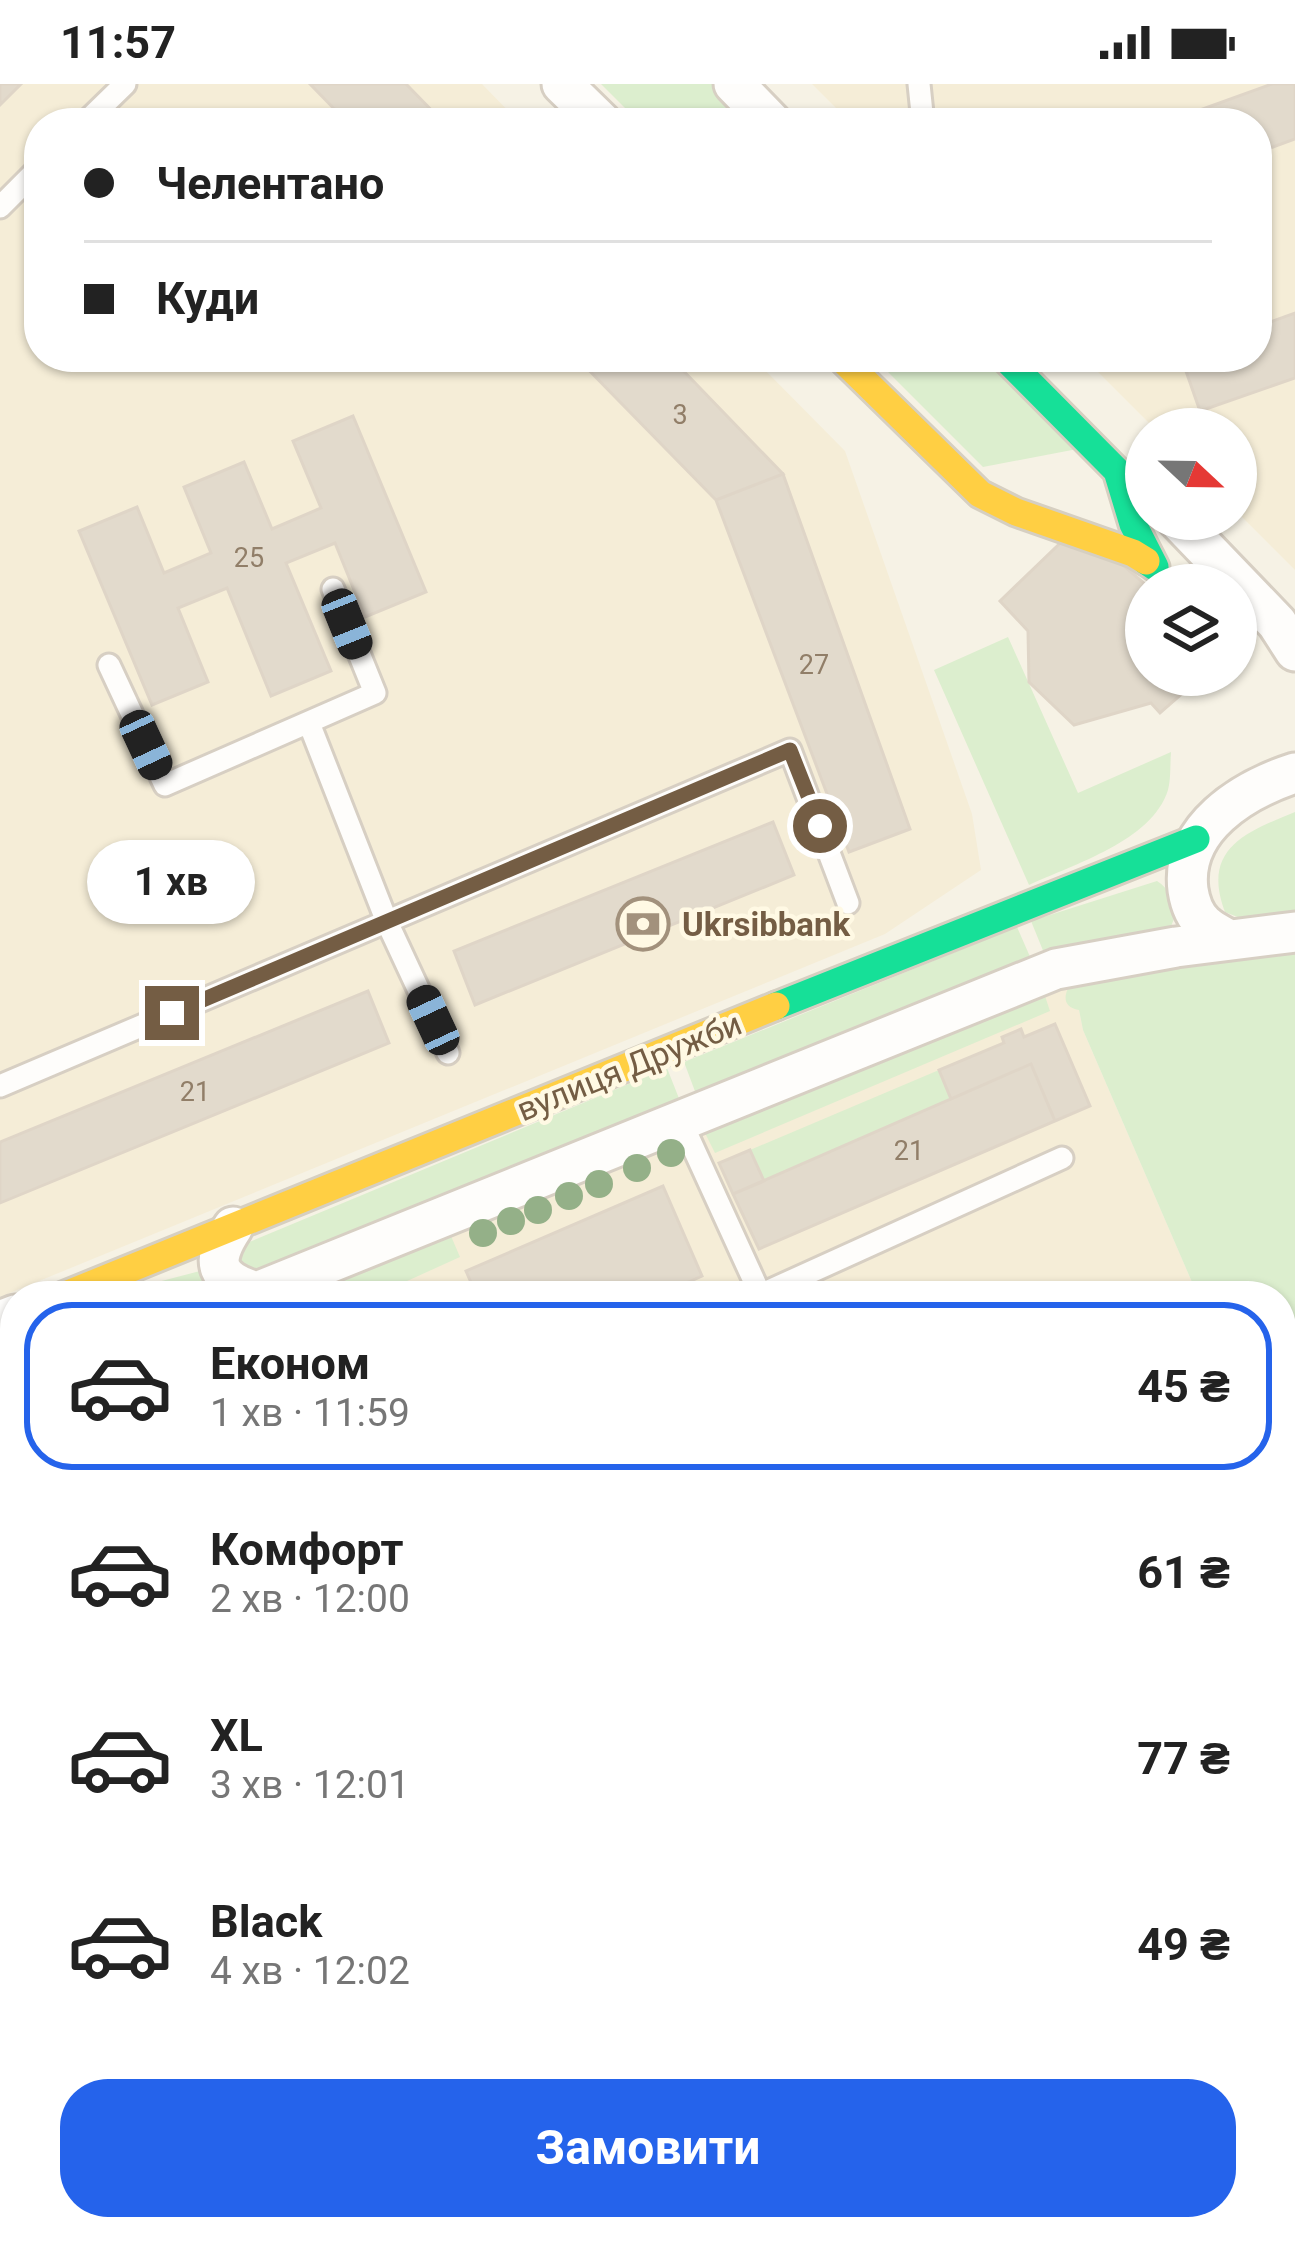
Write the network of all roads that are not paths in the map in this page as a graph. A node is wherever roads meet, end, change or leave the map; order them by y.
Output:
1 (125, 84) edge
2 (562, 84) edge
3 (734, 84) edge
4 (100, 108) edge
5 (587, 108) edge
6 (757, 108) edge
7 (24, 183) edge
8 (0, 206) edge
9 (855, 372) edge
10 (1019, 372) edge
11 (1197, 540) edge
12 (333, 590) dead end
13 (1295, 650) edge
14 (109, 665) dead end
15 (309, 723) junction
16 (1286, 770) edge
17 (1196, 839) junction
18 (848, 903) dead end
19 (387, 922) junction
20 (1295, 932) edge
21 (1228, 940) junction
22 (448, 1053) dead end
23 (0, 1086) edge
24 (682, 1121) junction
25 (1062, 1158) dead end
26 (233, 1227) junction
27 (178, 1250) junction
28 (100, 1281) edge
29 (212, 1281) edge
30 (230, 1281) edge
31 (284, 1281) edge
32 (754, 1281) edge
33 (791, 1281) edge

1 - 4 lane
2 - 5 street
3 - 6 street
7 - 8 lane
9 - 10 street
11 - 13 street
12 - 15 lane
14 - 15 lane
15 - 19 lane
16 - 17 street
17 - 21 street
17 - 26 street, вулиця Дружби
18 - 19 lane
19 - 22 lane
19 - 23 lane
20 - 21 street
21 - 24 street
24 - 31 street
24 - 32 lane
25 - 33 lane
26 - 27 street, вулиця Дружби
26 - 30 street
27 - 28 street, вулиця Дружби
27 - 29 street

